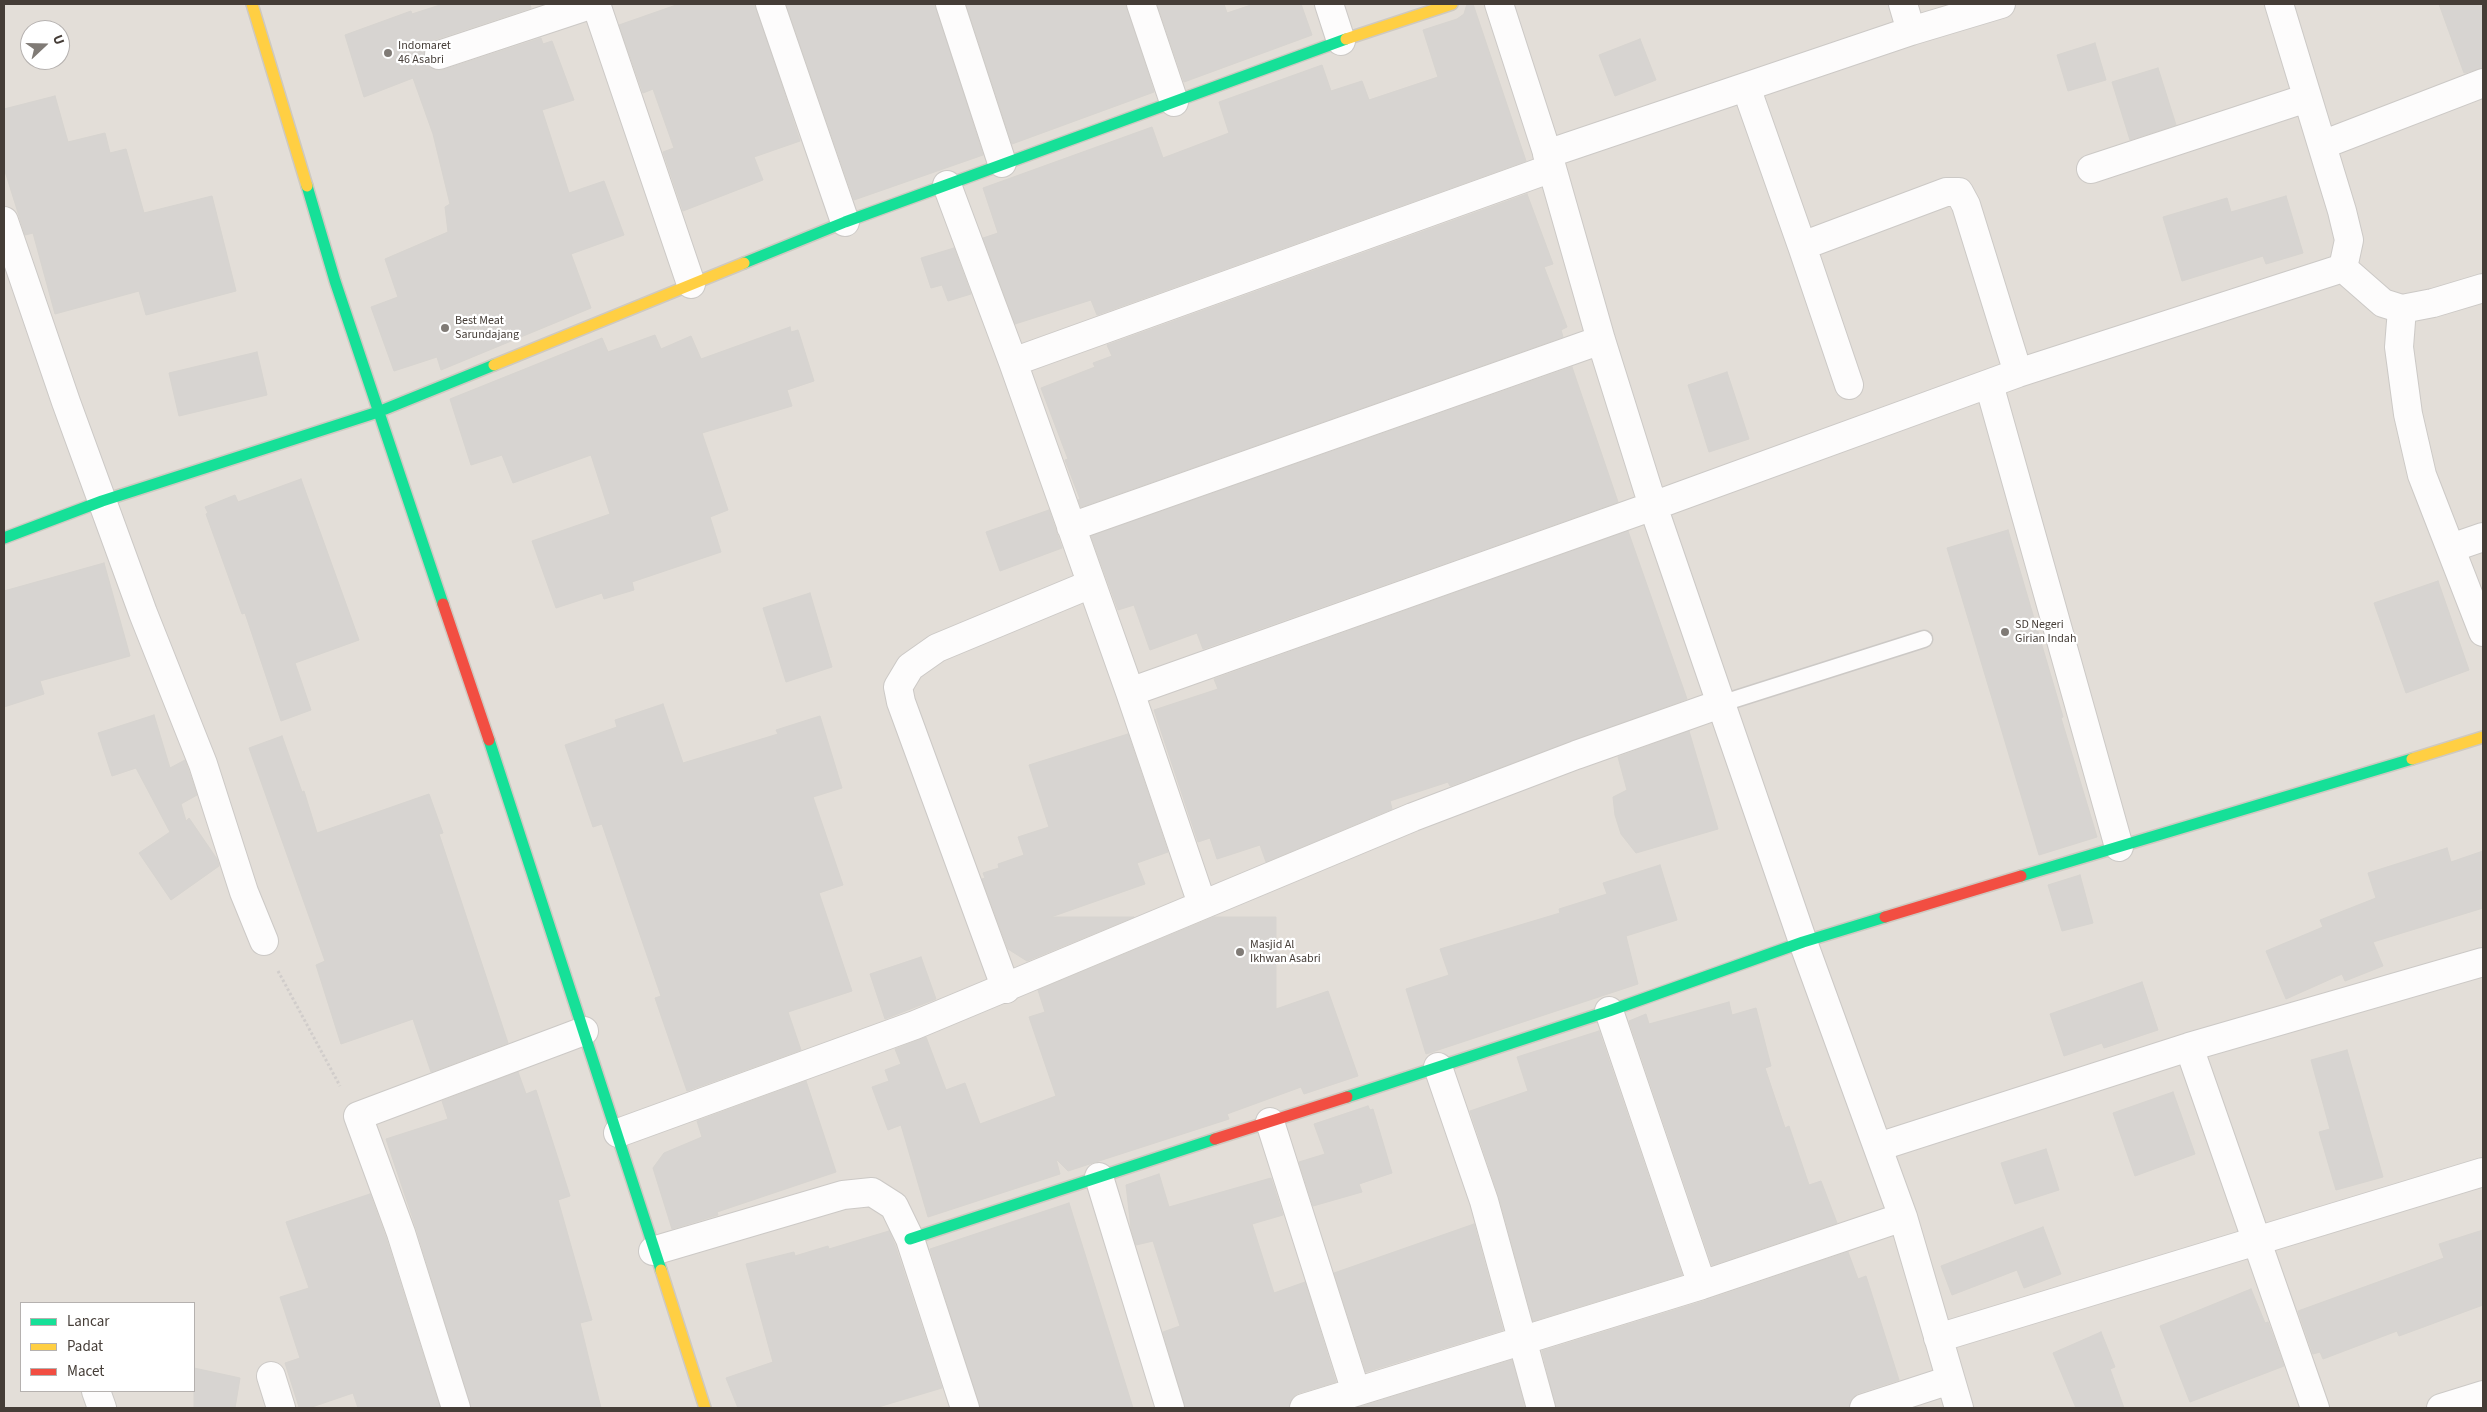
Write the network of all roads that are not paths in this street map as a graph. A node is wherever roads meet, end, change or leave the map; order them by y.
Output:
1 (252, 4) edge
2 (594, 4) edge
3 (770, 4) edge
4 (950, 4) edge
5 (1141, 4) edge
6 (1329, 4) edge
7 (1452, 4) edge
8 (1499, 4) edge
9 (1903, 4) edge
10 (2001, 4) edge
11 (2278, 4) edge
12 (1911, 31) junction
13 (1341, 41) junction
14 (439, 55) dead end
15 (2483, 83) edge
16 (1746, 88) junction
17 (2307, 98) junction
18 (1174, 102) junction
19 (2322, 145) junction
20 (1550, 161) junction
21 (1002, 163) junction
22 (2091, 169) dead end
23 (947, 185) junction
24 (4, 221) edge
25 (845, 222) junction
26 (1802, 246) junction
27 (2343, 268) junction
28 (691, 284) junction
29 (2483, 288) edge
30 (2402, 309) junction
31 (1601, 340) junction
32 (1013, 362) junction
33 (2018, 372) junction
34 (1989, 384) junction
35 (1849, 385) dead end
36 (378, 412) junction
37 (102, 502) junction
38 (1653, 506) junction
39 (1071, 527) junction
40 (2483, 537) edge
41 (4, 538) edge
42 (2452, 548) junction
43 (1091, 584) junction
44 (2483, 632) edge
45 (1924, 639) dead end
46 (1130, 692) junction
47 (1720, 704) junction
48 (2483, 737) edge
49 (2119, 847) junction
50 (1202, 904) junction
51 (264, 941) road end
52 (1802, 942) junction
53 (2483, 962) edge
54 (1006, 989) junction
55 (1608, 1011) junction
56 (584, 1031) junction
57 (2189, 1047) junction
58 (1438, 1067) junction
59 (1270, 1122) junction
60 (618, 1133) junction
61 (1878, 1147) junction
62 (2483, 1172) edge
63 (1099, 1177) junction
64 (1903, 1217) junction
65 (910, 1239) junction
66 (2257, 1242) junction
67 (653, 1251) junction
68 (1702, 1285) junction
69 (1938, 1338) junction
70 (1522, 1342) junction
71 (271, 1376) dead end
72 (1950, 1380) junction
73 (96, 1392) edge
74 (1356, 1392) junction
75 (2483, 1395) edge
76 (102, 1408) edge
77 (281, 1408) edge
78 (456, 1408) edge
79 (705, 1408) edge
80 (965, 1408) edge
81 (1170, 1408) edge
82 (1304, 1408) edge
83 (1541, 1408) edge
84 (1864, 1408) edge
85 (1959, 1408) edge
86 (2315, 1408) edge
87 (2441, 1408) edge

1 - 36 street
2 - 14 street
2 - 28 street
3 - 25 street
4 - 21 street
5 - 18 street
6 - 13 street
7 - 13 street
8 - 20 street
9 - 12 street
10 - 12 street
11 - 17 street
12 - 16 street
13 - 18 street
15 - 19 street
16 - 20 street
16 - 26 street
17 - 19 street
17 - 22 street
18 - 21 street
19 - 27 street
20 - 31 street
20 - 32 street
21 - 23 street
23 - 25 street
23 - 32 street
24 - 37 street
25 - 28 street
26 - 33 street
26 - 35 street
27 - 30 street
27 - 33 street
28 - 36 street
29 - 30 street
30 - 42 street
31 - 38 street
31 - 39 street
32 - 39 street
33 - 34 street
34 - 38 street
34 - 49 street
36 - 37 street
36 - 56 street
37 - 41 street
37 - 51 street
38 - 46 street
38 - 47 street
39 - 43 street
40 - 42 street
42 - 44 street
43 - 46 street
43 - 54 street
45 - 47 lane
46 - 50 street
47 - 50 street
47 - 52 street
48 - 49 street
49 - 52 street
50 - 54 street
52 - 55 street
52 - 61 street
53 - 57 street
54 - 60 street
55 - 58 street
55 - 68 street
56 - 60 street
56 - 78 street
57 - 61 street
57 - 66 street
58 - 59 street
58 - 70 street
59 - 63 street
59 - 74 street
60 - 67 street
61 - 64 street
62 - 66 street
63 - 65 street
63 - 81 street
64 - 68 street
64 - 69 street
65 - 67 street
65 - 80 street
66 - 69 street
66 - 86 street
67 - 79 street
68 - 70 street
69 - 72 street
70 - 74 street
70 - 83 street
71 - 77 street
72 - 84 street
72 - 85 street
73 - 76 street
74 - 82 street
75 - 87 street

